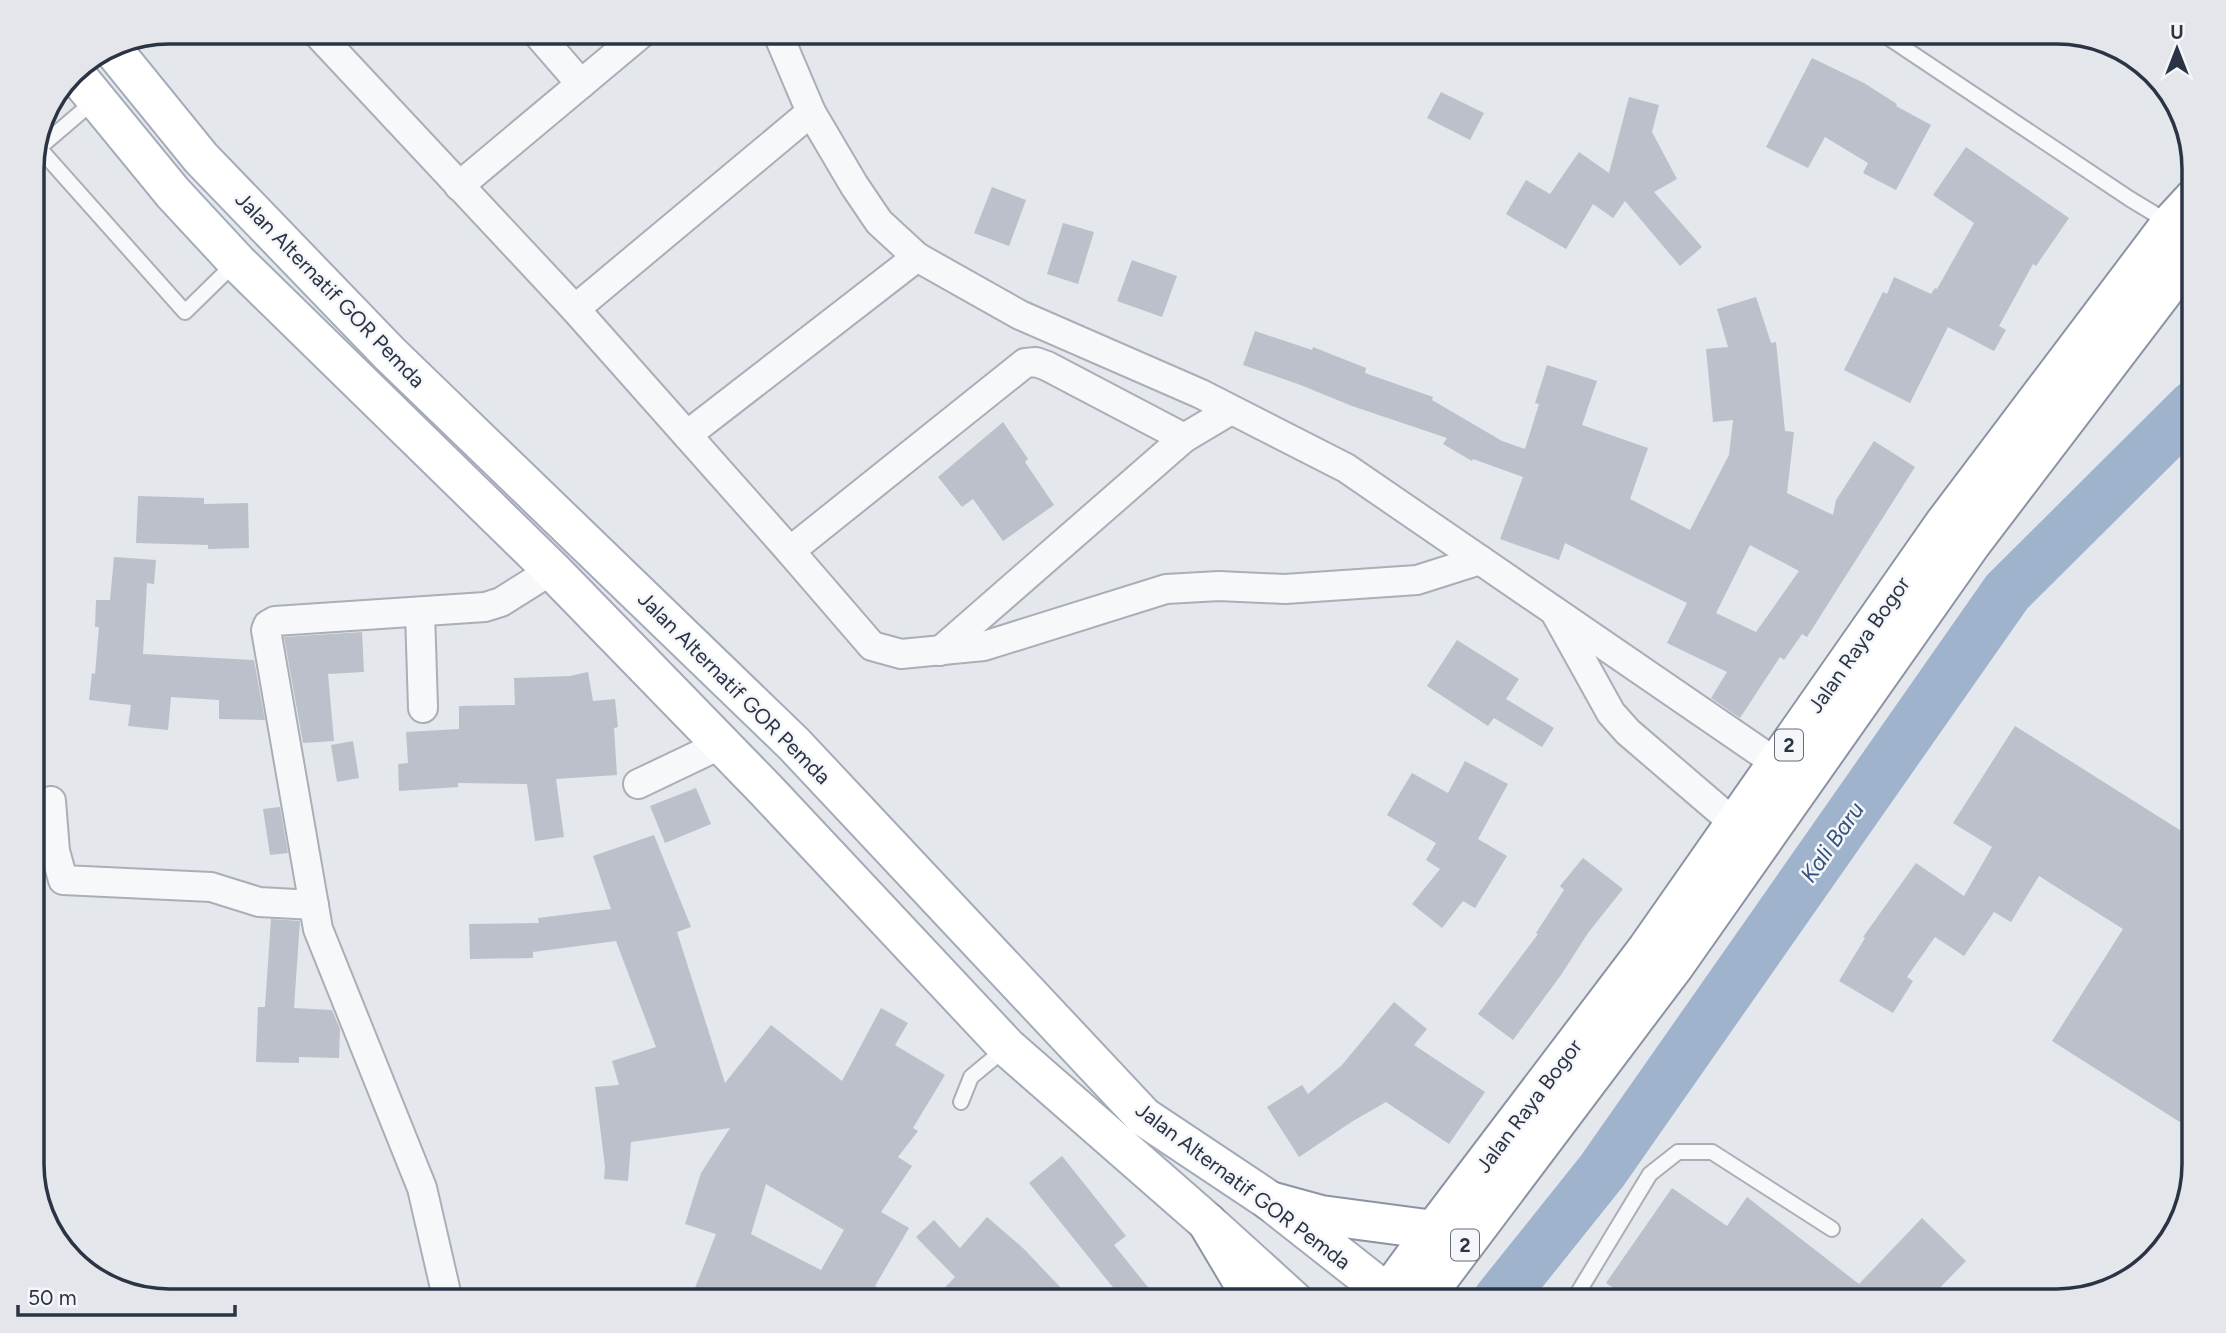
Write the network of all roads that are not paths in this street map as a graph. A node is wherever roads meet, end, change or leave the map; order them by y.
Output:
1 (327, 44) edge
2 (547, 44) edge
3 (629, 44) edge
4 (782, 44) edge
5 (1898, 44) edge
6 (117, 55) edge
7 (582, 84) junction
8 (84, 85) edge
9 (811, 112) junction
10 (48, 135) edge
11 (45, 154) edge
12 (460, 186) junction
13 (2182, 222) edge
14 (2182, 229) edge
15 (917, 257) junction
16 (237, 262) junction
17 (575, 309) junction
18 (1231, 410) junction
19 (687, 435) junction
20 (1184, 438) junction
21 (789, 551) junction
22 (1480, 560) junction
23 (552, 570) junction
24 (1553, 608) junction
25 (420, 612) junction
26 (940, 651) junction
27 (1874, 653) junction
28 (424, 708) dead end
29 (722, 744) junction
30 (1776, 762) junction
31 (638, 784) dead end
32 (51, 802) dead end
33 (1734, 823) junction
34 (314, 905) junction
35 (1007, 1047) junction
36 (961, 1102) dead end
37 (1270, 1201) junction
38 (1207, 1222) junction
39 (1832, 1229) dead end
40 (1434, 1230) junction
41 (445, 1289) edge
42 (1247, 1289) edge
43 (1281, 1289) edge
44 (1383, 1289) edge
45 (1403, 1289) edge
46 (1406, 1289) edge
47 (1580, 1289) edge

1 - 12 street
2 - 7 street
3 - 7 street
4 - 9 street
5 - 13 lane
6 - 37 main road, Jalan Alternatif GOR Pemda
7 - 12 street
8 - 10 lane
8 - 16 main road, Jalan Alternatif GOR Pemda
9 - 15 street
9 - 17 street
11 - 16 lane
12 - 17 street
14 - 27 main road, Jalan Raya Bogor / 2
15 - 18 street
15 - 19 street
16 - 23 main road, Jalan Alternatif GOR Pemda
17 - 19 street
18 - 20 street
18 - 22 street
19 - 21 street
20 - 21 street
20 - 26 street
21 - 26 street
22 - 24 street
22 - 26 street
23 - 25 street
23 - 29 main road, Jalan Alternatif GOR Pemda
24 - 30 street
24 - 33 street
25 - 28 street
25 - 34 street
27 - 30 main road, Jalan Raya Bogor / 2
27 - 46 main road, Jalan Raya Bogor / 2
29 - 31 street
29 - 35 main road, Jalan Alternatif GOR Pemda
30 - 33 main road, Jalan Raya Bogor / 2
32 - 34 street
33 - 40 main road, Jalan Raya Bogor / 2
34 - 41 street
35 - 36 lane
35 - 38 main road, Jalan Alternatif GOR Pemda
37 - 40 main road
37 - 44 main road, Jalan Alternatif GOR Pemda
38 - 42 main road
38 - 43 main road, Jalan Alternatif GOR Pemda
39 - 47 lane
40 - 45 main road, Jalan Raya Bogor / 2

